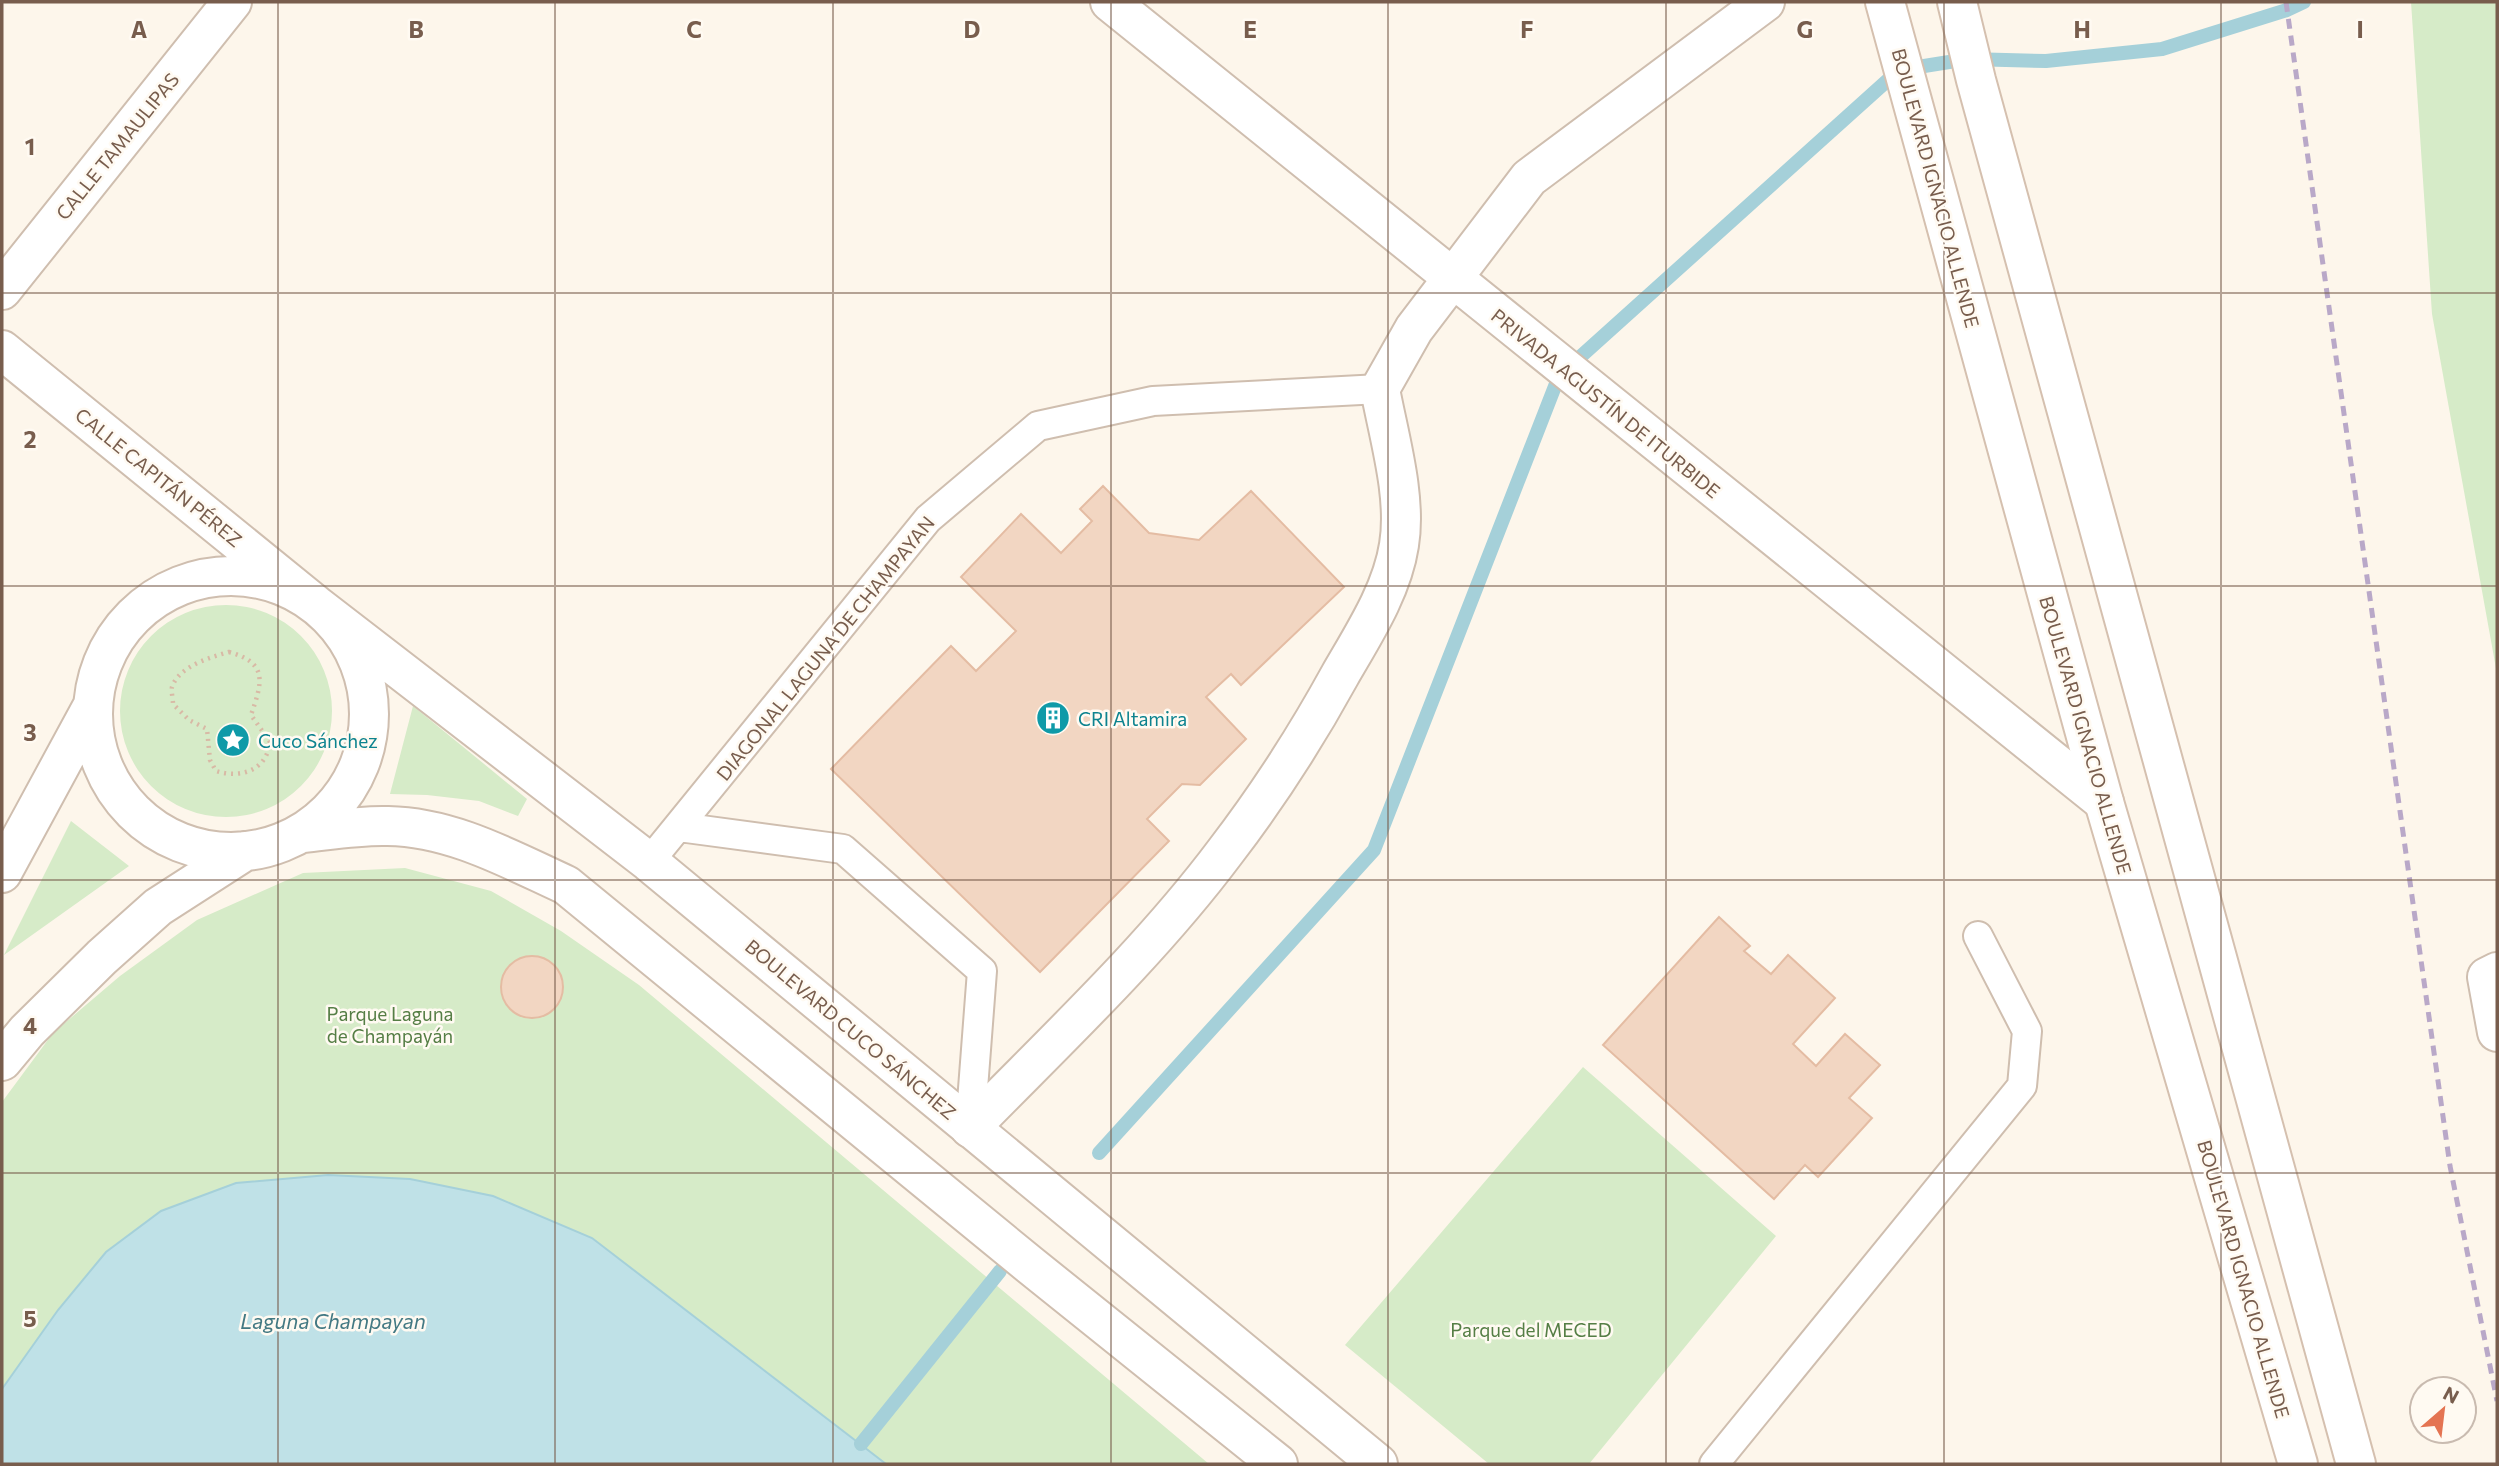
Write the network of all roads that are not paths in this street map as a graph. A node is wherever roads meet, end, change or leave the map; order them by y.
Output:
1 (232, 2) edge
2 (1110, 2) edge
3 (1765, 2) edge
4 (1957, 2) edge
5 (1888, 11) edge
6 (1453, 279) junction
7 (2, 290) edge
8 (2, 350) edge
9 (1380, 389) junction
10 (316, 605) junction
11 (92, 707) junction
12 (2104, 802) junction
13 (679, 827) junction
14 (303, 833) junction
15 (245, 851) junction
16 (649, 862) junction
17 (2, 873) edge
18 (1978, 936) dead end
19 (2492, 974) edge
20 (2497, 1032) edge
21 (2, 1062) edge
22 (970, 1128) junction
23 (1278, 1464) edge
24 (1378, 1464) edge
25 (1714, 1464) edge
26 (2298, 1464) edge
27 (2356, 1464) edge

1 - 7 street, CALLE TAMAULIPAS
2 - 6 street, PRIVADA AGUSTÍN DE ITURBIDE
3 - 6 street
4 - 27 street
5 - 12 street, BOULEVARD IGNACIO ALLENDE
6 - 9 street
6 - 12 street, PRIVADA AGUSTÍN DE ITURBIDE
8 - 10 street, CALLE CAPITÁN PÉREZ
9 - 13 lane, DIAGONAL LAGUNA DE CHAMPAYAN
9 - 22 street
10 - 11 street
10 - 14 street
10 - 16 street, BOULEVARD CUCO SÁNCHEZ
11 - 15 street
11 - 17 street
12 - 26 street, BOULEVARD IGNACIO ALLENDE
13 - 16 lane, DIAGONAL LAGUNA DE CHAMPAYAN
13 - 22 lane
14 - 15 street
14 - 23 street
15 - 21 street
16 - 22 street, BOULEVARD CUCO SÁNCHEZ
18 - 25 lane
19 - 20 street
22 - 24 street, BOULEVARD CUCO SÁNCHEZ

